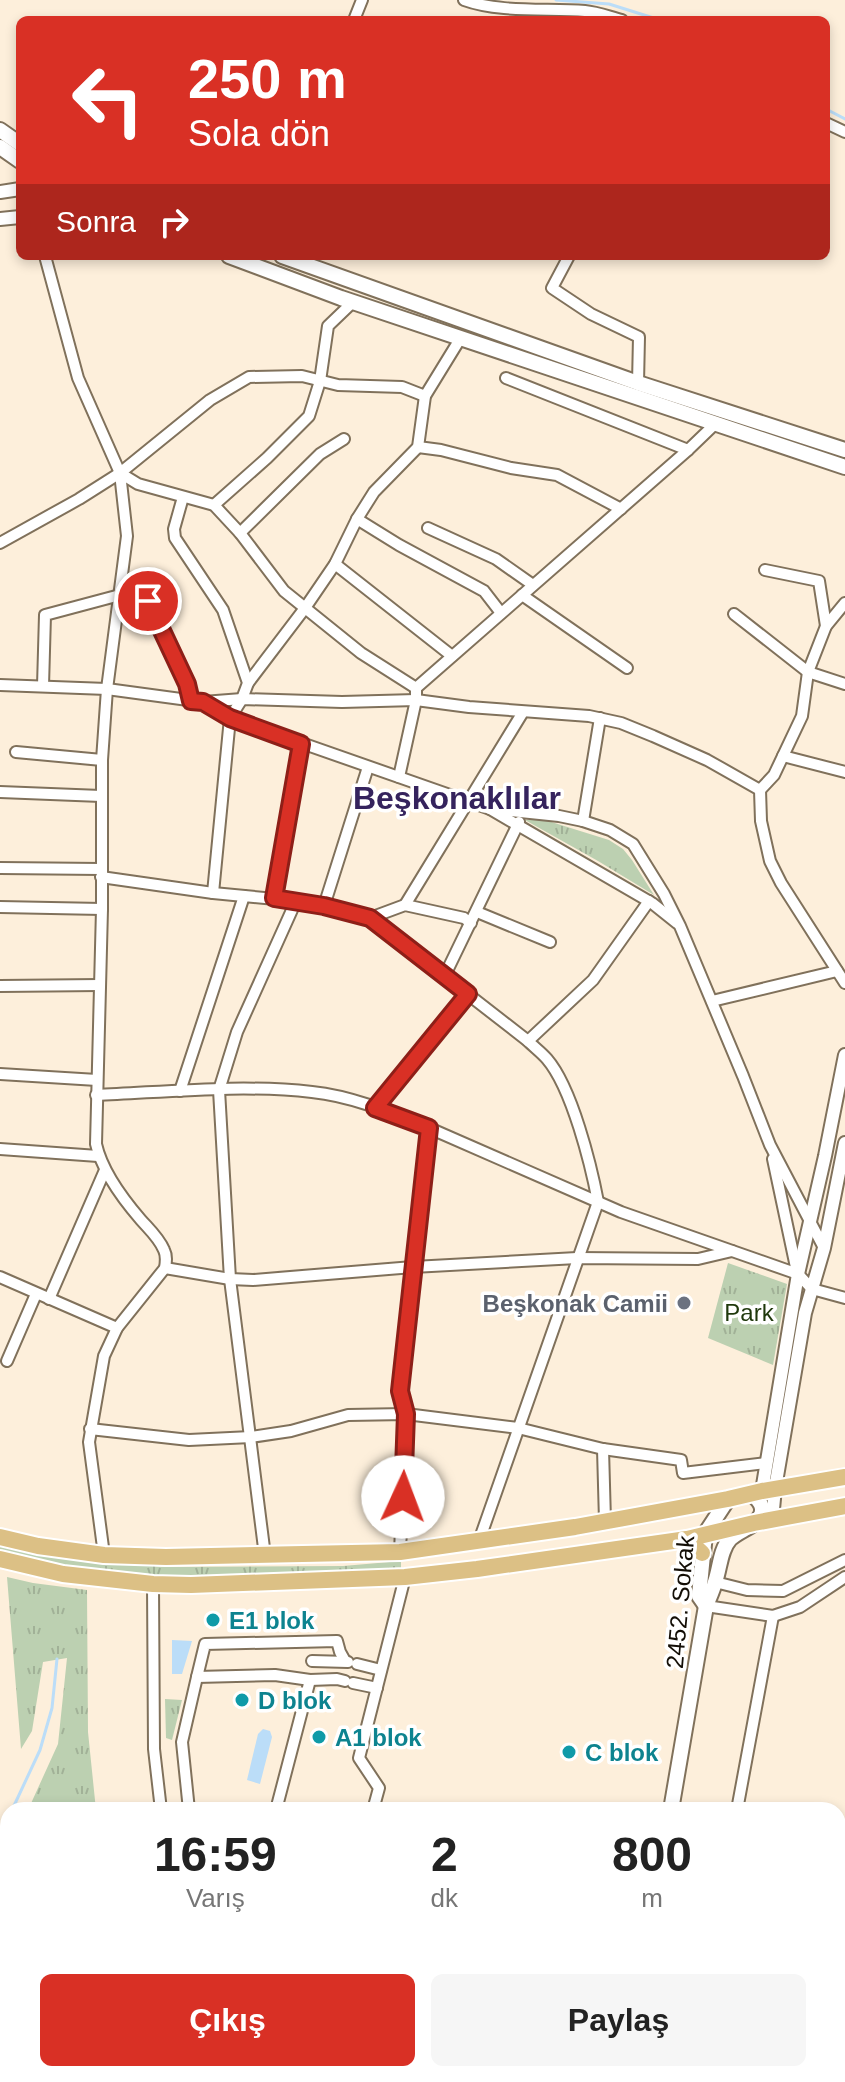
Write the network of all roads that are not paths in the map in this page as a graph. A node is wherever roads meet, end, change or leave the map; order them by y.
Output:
1 (464, 0) edge
2 (532, 15) edge
3 (607, 16) edge
4 (1, 136) edge
5 (16, 156) edge
6 (46, 260) edge
7 (240, 260) edge
8 (293, 260) edge
9 (567, 260) edge
10 (353, 302) junction
11 (460, 339) junction
12 (506, 378) dead end
13 (320, 381) junction
14 (638, 383) junction
15 (425, 396) junction
16 (714, 425) junction
17 (344, 439) dead end
18 (418, 447) junction
19 (688, 450) junction
20 (845, 450) edge
21 (845, 467) edge
22 (120, 473) junction
23 (183, 497) junction
24 (214, 505) junction
25 (621, 509) junction
26 (357, 519) junction
27 (428, 528) dead end
28 (240, 533) junction
29 (0, 543) edge
30 (335, 564) junction
31 (765, 570) dead end
32 (533, 585) junction
33 (120, 595) junction
34 (522, 595) junction
35 (845, 603) edge
36 (305, 608) junction
37 (501, 613) junction
38 (734, 614) dead end
39 (826, 626) junction
40 (452, 656) junction
41 (627, 668) dead end
42 (808, 672) junction
43 (248, 683) junction
44 (845, 684) edge
45 (0, 685) edge
46 (43, 686) junction
47 (416, 688) junction
48 (107, 689) junction
49 (242, 699) junction
50 (416, 700) junction
51 (197, 701) junction
52 (523, 712) junction
53 (230, 718) junction
54 (600, 718) junction
55 (301, 744) junction
56 (16, 752) dead end
57 (783, 756) junction
58 (102, 760) junction
59 (368, 767) junction
60 (845, 772) edge
61 (399, 777) junction
62 (760, 790) junction
63 (0, 792) edge
64 (101, 796) junction
65 (469, 801) junction
66 (490, 809) junction
67 (524, 813) junction
68 (583, 821) junction
69 (518, 825) junction
70 (0, 868) edge
71 (101, 873) junction
72 (213, 893) junction
73 (244, 896) junction
74 (274, 898) junction
75 (296, 901) junction
76 (649, 901) junction
77 (405, 905) junction
78 (324, 906) junction
79 (0, 907) edge
80 (102, 909) junction
81 (474, 917) junction
82 (370, 918) junction
83 (680, 926) junction
84 (550, 942) dead end
85 (837, 971) junction
86 (445, 975) junction
87 (845, 983) edge
88 (100, 985) junction
89 (0, 986) edge
90 (468, 994) junction
91 (712, 1001) junction
92 (528, 1041) junction
93 (845, 1055) edge
94 (0, 1074) edge
95 (97, 1080) junction
96 (219, 1090) junction
97 (180, 1091) junction
98 (96, 1095) junction
99 (375, 1108) junction
100 (429, 1128) junction
101 (845, 1143) edge
102 (770, 1145) junction
103 (0, 1149) edge
104 (98, 1156) junction
105 (105, 1170) junction
106 (598, 1202) junction
107 (810, 1222) junction
108 (824, 1248) junction
109 (732, 1251) junction
110 (577, 1258) junction
111 (413, 1267) junction
112 (165, 1268) junction
113 (798, 1274) junction
114 (0, 1277) edge
115 (230, 1279) junction
116 (812, 1289) junction
117 (36, 1294) junction
118 (845, 1298) edge
119 (49, 1299) junction
120 (117, 1328) junction
121 (7, 1361) dead end
122 (406, 1414) junction
123 (518, 1428) junction
124 (90, 1429) junction
125 (251, 1437) junction
126 (603, 1449) junction
127 (766, 1463) junction
128 (845, 1477) edge
129 (763, 1491) junction
130 (728, 1499) junction
131 (845, 1506) edge
132 (772, 1520) junction
133 (605, 1521) junction
134 (754, 1523) junction
135 (705, 1534) junction
136 (0, 1537) edge
137 (687, 1539) junction
138 (479, 1541) junction
139 (400, 1552) junction
140 (702, 1553) junction
141 (104, 1555) junction
142 (265, 1556) junction
143 (0, 1559) edge
144 (845, 1560) edge
145 (405, 1577) junction
146 (845, 1577) edge
147 (715, 1582) junction
148 (153, 1584) junction
149 (706, 1606) junction
150 (773, 1616) junction
151 (312, 1661) dead end
152 (351, 1663) junction
153 (381, 1670) junction
154 (197, 1677) junction
155 (310, 1680) junction
156 (377, 1688) junction
157 (160, 1802) edge
158 (188, 1802) edge
159 (278, 1802) edge
160 (375, 1802) edge
161 (672, 1802) edge
162 (738, 1802) edge

1 - 2 street
2 - 3 street
4 - 5 main road
6 - 22 street
7 - 10 main road
8 - 14 main road
9 - 14 street
10 - 11 main road
10 - 13 street
11 - 15 street
11 - 16 main road
12 - 19 street
13 - 15 street
13 - 22 street
13 - 24 street
14 - 20 main road
15 - 18 street
16 - 19 street
16 - 21 main road
17 - 28 street
18 - 25 street
18 - 26 street
19 - 25 street
22 - 23 street
22 - 29 street
22 - 33 street
23 - 24 street
23 - 43 street
24 - 28 street
25 - 32 street
26 - 30 street
26 - 37 street
27 - 32 street
28 - 36 street
30 - 36 street
30 - 40 street
31 - 39 street
32 - 34 street
33 - 46 street
33 - 48 street
33 - 51 street
34 - 37 street
34 - 41 street
35 - 39 street
36 - 43 street
36 - 47 street
37 - 40 street
38 - 42 street
39 - 42 street
40 - 47 street
42 - 44 street
42 - 57 street
43 - 49 street
45 - 46 street
46 - 48 street
47 - 50 street
48 - 51 street
48 - 58 street
49 - 50 street
49 - 51 street
49 - 53 street
50 - 52 street
50 - 61 street
51 - 53 street
52 - 54 street
52 - 65 street
53 - 55 street
53 - 72 street
54 - 62 street
54 - 68 street
55 - 59 street
55 - 74 street
56 - 58 street
57 - 60 street
57 - 62 street
58 - 64 street
59 - 61 street
59 - 78 street
61 - 65 street
62 - 85 street
63 - 64 street
64 - 71 street
65 - 66 street
65 - 77 street
66 - 67 street
66 - 69 street
67 - 68 street
67 - 69 street
68 - 83 street
69 - 76 street
69 - 81 street
70 - 71 street
71 - 72 street
71 - 80 street
72 - 73 street
73 - 74 street
73 - 97 street
74 - 75 street
75 - 78 street
75 - 96 street
76 - 83 street
76 - 92 street
77 - 81 street
77 - 82 street
78 - 82 street
79 - 80 street
80 - 88 street
81 - 84 street
81 - 86 street
82 - 86 street
83 - 91 street
85 - 87 street
85 - 91 street
86 - 90 street
88 - 89 street
88 - 95 street
90 - 92 street
90 - 99 street
91 - 102 street
92 - 106 street
93 - 107 street
94 - 95 street
95 - 98 street
96 - 97 street
96 - 99 street
96 - 115 street
97 - 98 street
98 - 104 street
99 - 100 street
100 - 106 street
100 - 111 street
101 - 108 street
102 - 107 street
102 - 113 street
103 - 104 street
104 - 105 street
105 - 112 street
105 - 119 street
106 - 109 street
106 - 110 street
107 - 108 street
107 - 113 street
108 - 116 street
109 - 110 street
109 - 113 street
110 - 111 street
110 - 123 street
111 - 115 street
111 - 122 street
112 - 115 street
112 - 120 street
113 - 116 street
113 - 127 street
114 - 117 street
115 - 125 street
116 - 118 street
116 - 129 street
117 - 119 street
117 - 121 street
119 - 120 street
120 - 124 street
122 - 123 street
122 - 125 street
122 - 139 street
123 - 126 street
123 - 138 street
124 - 125 street
124 - 141 street
125 - 142 street
126 - 127 street
126 - 133 street
127 - 129 street
128 - 129 main road
129 - 130 main road
129 - 132 street
129 - 134 main road
130 - 133 main road
130 - 135 main road, 2452. Sokak
131 - 132 main road
132 - 134 main road
133 - 138 main road
134 - 135 main road
134 - 147 main road
135 - 137 main road
135 - 140 main road, 2452. Sokak
136 - 141 main road
137 - 140 main road
137 - 145 main road
138 - 139 main road
139 - 142 main road
140 - 149 main road, 2452. Sokak
141 - 142 main road
143 - 148 main road
144 - 147 street
145 - 148 main road
145 - 153 street
146 - 150 street
147 - 149 main road
148 - 157 street
149 - 150 street
149 - 161 main road, 2452. Sokak
150 - 162 street
151 - 152 street
152 - 153 street
152 - 154 street
153 - 156 street
154 - 155 street
154 - 158 street
155 - 156 street
155 - 159 street
156 - 160 street

